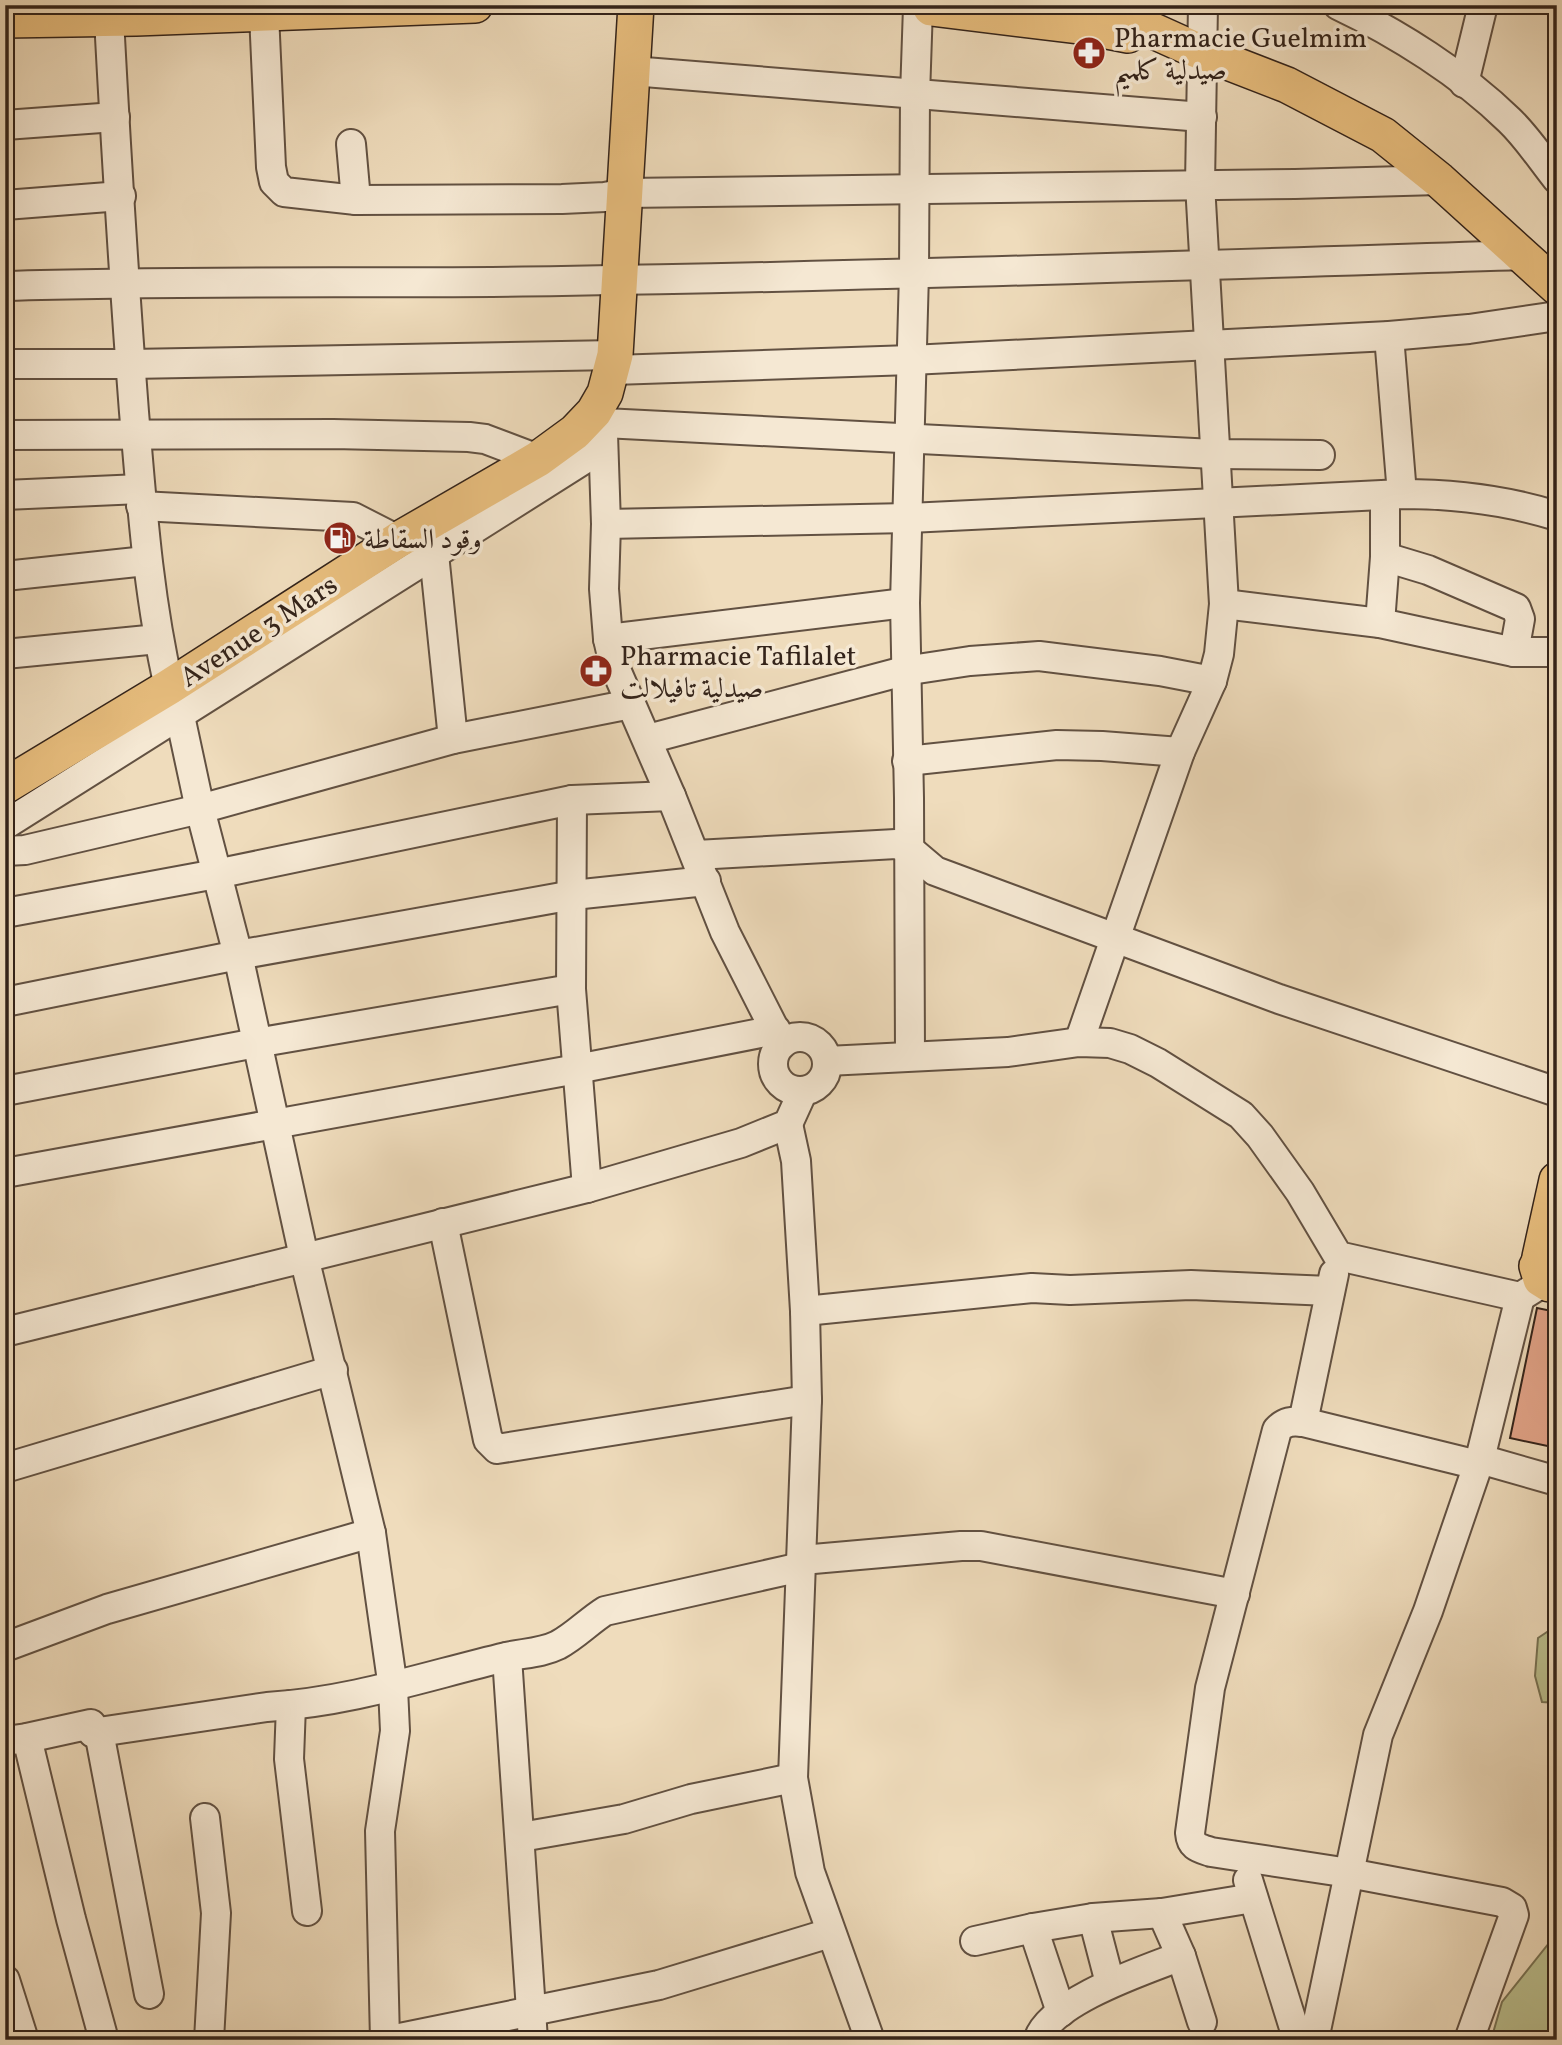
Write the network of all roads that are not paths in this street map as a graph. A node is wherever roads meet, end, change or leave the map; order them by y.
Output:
1 (475, 5) edge
2 (636, 5) edge
3 (1097, 5) edge
4 (1203, 5) edge
5 (1338, 5) edge
6 (1483, 5) edge
7 (918, 6) edge
8 (127, 14) edge
9 (264, 14) junction
10 (1375, 14) edge
11 (5, 19) edge
12 (1196, 50) junction
13 (632, 71) junction
14 (1464, 83) junction
15 (915, 95) junction
16 (115, 117) junction
17 (1202, 117) junction
18 (5, 125) edge
19 (351, 144) dead end
20 (1557, 179) edge
21 (1439, 180) junction
22 (1200, 184) junction
23 (914, 188) junction
24 (625, 193) junction
25 (121, 196) junction
26 (356, 200) junction
27 (5, 205) edge
28 (1524, 255) junction
29 (1204, 265) junction
30 (915, 273) junction
31 (621, 280) junction
32 (124, 282) junction
33 (5, 286) edge
34 (1557, 286) edge
35 (1557, 316) edge
36 (1389, 336) junction
37 (1208, 345) junction
38 (911, 360) junction
39 (5, 364) edge
40 (130, 364) junction
41 (608, 398) junction
42 (5, 435) edge
43 (136, 435) junction
44 (909, 440) junction
45 (1214, 454) junction
46 (1320, 455) dead end
47 (538, 459) junction
48 (5, 495) edge
49 (1394, 495) junction
50 (141, 497) junction
51 (1216, 504) junction
52 (1557, 516) edge
53 (908, 518) junction
54 (606, 524) junction
55 (419, 540) junction
56 (1385, 558) junction
57 (146, 561) junction
58 (5, 576) edge
59 (905, 603) junction
60 (1224, 604) junction
61 (1380, 622) junction
62 (158, 639) junction
63 (608, 639) junction
64 (1514, 652) junction
65 (1557, 652) edge
66 (5, 654) edge
67 (904, 671) junction
68 (1212, 681) junction
69 (175, 701) junction
70 (631, 704) junction
71 (453, 739) junction
72 (648, 739) junction
73 (1180, 751) junction
74 (907, 761) junction
75 (5, 786) edge
76 (671, 796) junction
77 (572, 800) junction
78 (200, 809) junction
79 (5, 825) edge
80 (909, 849) junction
81 (5, 851) edge
82 (701, 868) junction
83 (216, 874) junction
84 (573, 895) junction
85 (5, 913) edge
86 (1115, 939) junction
87 (238, 955) junction
88 (572, 989) junction
89 (5, 1002) edge
90 (779, 1037) junction
91 (1079, 1042) junction
92 (256, 1043) junction
93 (910, 1056) junction
94 (827, 1061) junction
95 (577, 1069) junction
96 (5, 1091) edge
97 (803, 1091) junction
98 (1557, 1092) edge
99 (788, 1124) junction
100 (277, 1125) junction
101 (5, 1173) edge
102 (1557, 1180) edge
103 (587, 1188) junction
104 (443, 1223) junction
105 (1338, 1256) junction
106 (304, 1257) junction
107 (1544, 1274) edge
108 (1330, 1291) junction
109 (805, 1311) junction
110 (5, 1332) edge
111 (333, 1370) junction
112 (807, 1400) junction
113 (1303, 1422) junction
114 (1479, 1462) junction
115 (5, 1468) edge
116 (1557, 1481) edge
117 (371, 1533) junction
118 (802, 1564) junction
119 (1236, 1594) junction
120 (5, 1647) edge
121 (507, 1657) junction
122 (393, 1688) junction
123 (291, 1705) junction
124 (99, 1732) junction
125 (16, 1740) edge
126 (793, 1778) junction
127 (205, 1818) dead end
128 (521, 1837) junction
129 (1241, 1856) junction
130 (1349, 1873) junction
131 (1254, 1898) junction
132 (307, 1911) dead end
133 (1162, 1913) junction
134 (1093, 1918) junction
135 (1033, 1928) junction
136 (830, 1933) junction
137 (975, 1941) dead end
138 (1181, 1956) junction
139 (5, 1980) edge
140 (1110, 1983) junction
141 (149, 1994) dead end
142 (1060, 2012) junction
143 (1202, 2022) dead end
144 (531, 2026) edge
145 (24, 2040) edge
146 (104, 2040) edge
147 (209, 2040) edge
148 (387, 2040) edge
149 (870, 2040) edge
150 (1038, 2040) edge
151 (1300, 2040) edge
152 (1314, 2040) edge
153 (1469, 2040) edge

1 - 9 main road
2 - 13 main road
3 - 12 main road
4 - 12 street
5 - 10 street
6 - 14 street
7 - 12 main road
7 - 15 street
8 - 9 main road
8 - 11 main road
8 - 16 street
9 - 26 street
10 - 14 street
12 - 17 street
12 - 21 main road
13 - 15 street
13 - 24 main road
14 - 20 street
15 - 17 street
15 - 23 street
16 - 18 street
16 - 25 street
17 - 22 street
19 - 26 street
21 - 22 street
21 - 28 main road
22 - 23 street
22 - 29 street
23 - 24 street
23 - 30 street
24 - 26 street
24 - 31 main road
25 - 27 street
25 - 32 street
28 - 29 street
28 - 34 main road
29 - 30 street
29 - 37 street
30 - 31 street
30 - 38 street
31 - 32 street
31 - 41 main road
32 - 33 street
32 - 40 street
35 - 36 street
36 - 37 street
36 - 49 street
37 - 38 street
37 - 45 street
38 - 41 street
38 - 44 street
39 - 40 street
40 - 41 street
40 - 43 street
41 - 44 street
41 - 47 main road, Avenue 3 Mars
41 - 54 street
41 - 55 street
42 - 43 street
43 - 47 street
43 - 50 street
44 - 45 street
44 - 53 street
45 - 46 street
45 - 51 street
47 - 55 main road, Avenue 3 Mars
48 - 50 street
49 - 51 street
49 - 52 street
49 - 56 street
50 - 55 street
50 - 57 street
51 - 53 street
51 - 60 street
53 - 54 street
53 - 59 street
54 - 63 street
55 - 69 main road, Avenue 3 Mars
55 - 71 street
56 - 61 street
56 - 64 street
57 - 58 street
57 - 62 street
59 - 63 street
59 - 67 street
60 - 61 street
60 - 68 street
61 - 64 street
62 - 66 street
62 - 69 street
63 - 70 street
64 - 65 street
67 - 68 street
67 - 72 street
67 - 74 street
68 - 73 street
69 - 75 main road, Avenue 3 Mars
69 - 78 street
69 - 79 street
70 - 71 street
70 - 72 street
71 - 78 street
72 - 76 street
73 - 74 street
73 - 86 street
74 - 80 street
76 - 77 street
76 - 82 street
77 - 83 street
77 - 84 street
78 - 81 street
78 - 83 street
80 - 82 street
80 - 86 street
80 - 93 street
82 - 84 street
82 - 90 street
83 - 85 street
83 - 87 street
84 - 87 street
84 - 88 street
86 - 91 street
86 - 98 street
87 - 89 street
87 - 92 street
88 - 92 street
88 - 95 street
90 - 94 street
90 - 95 street
90 - 97 street
91 - 93 street
91 - 105 street
92 - 96 street
92 - 100 street
93 - 94 street
94 - 97 street
95 - 100 street
95 - 103 street
97 - 99 street
99 - 103 street
99 - 109 street
100 - 101 street
100 - 106 street
102 - 107 main road
103 - 104 street
104 - 106 street
104 - 112 street
105 - 107 street
105 - 108 street
106 - 110 street
106 - 111 street
107 - 114 street
108 - 109 street
108 - 113 street
109 - 112 street
111 - 115 street
111 - 117 street
112 - 118 street
113 - 114 street
113 - 119 street
114 - 116 street
114 - 130 street
117 - 120 street
117 - 122 street
118 - 119 street
118 - 121 street
118 - 126 street
119 - 129 street
121 - 122 street
121 - 128 street
122 - 123 street
122 - 148 street
123 - 124 street
123 - 132 street
124 - 125 street
124 - 141 street
125 - 146 street
126 - 128 street
126 - 136 street
127 - 147 street
128 - 144 street
129 - 130 street
129 - 131 street
130 - 152 street
130 - 153 street
131 - 133 street
131 - 151 street
133 - 134 street
133 - 138 street
134 - 135 street
134 - 140 street
135 - 137 street
135 - 142 street
136 - 144 street
136 - 149 street
138 - 140 street
138 - 143 street
139 - 145 street
140 - 142 street
142 - 150 street
144 - 148 street

